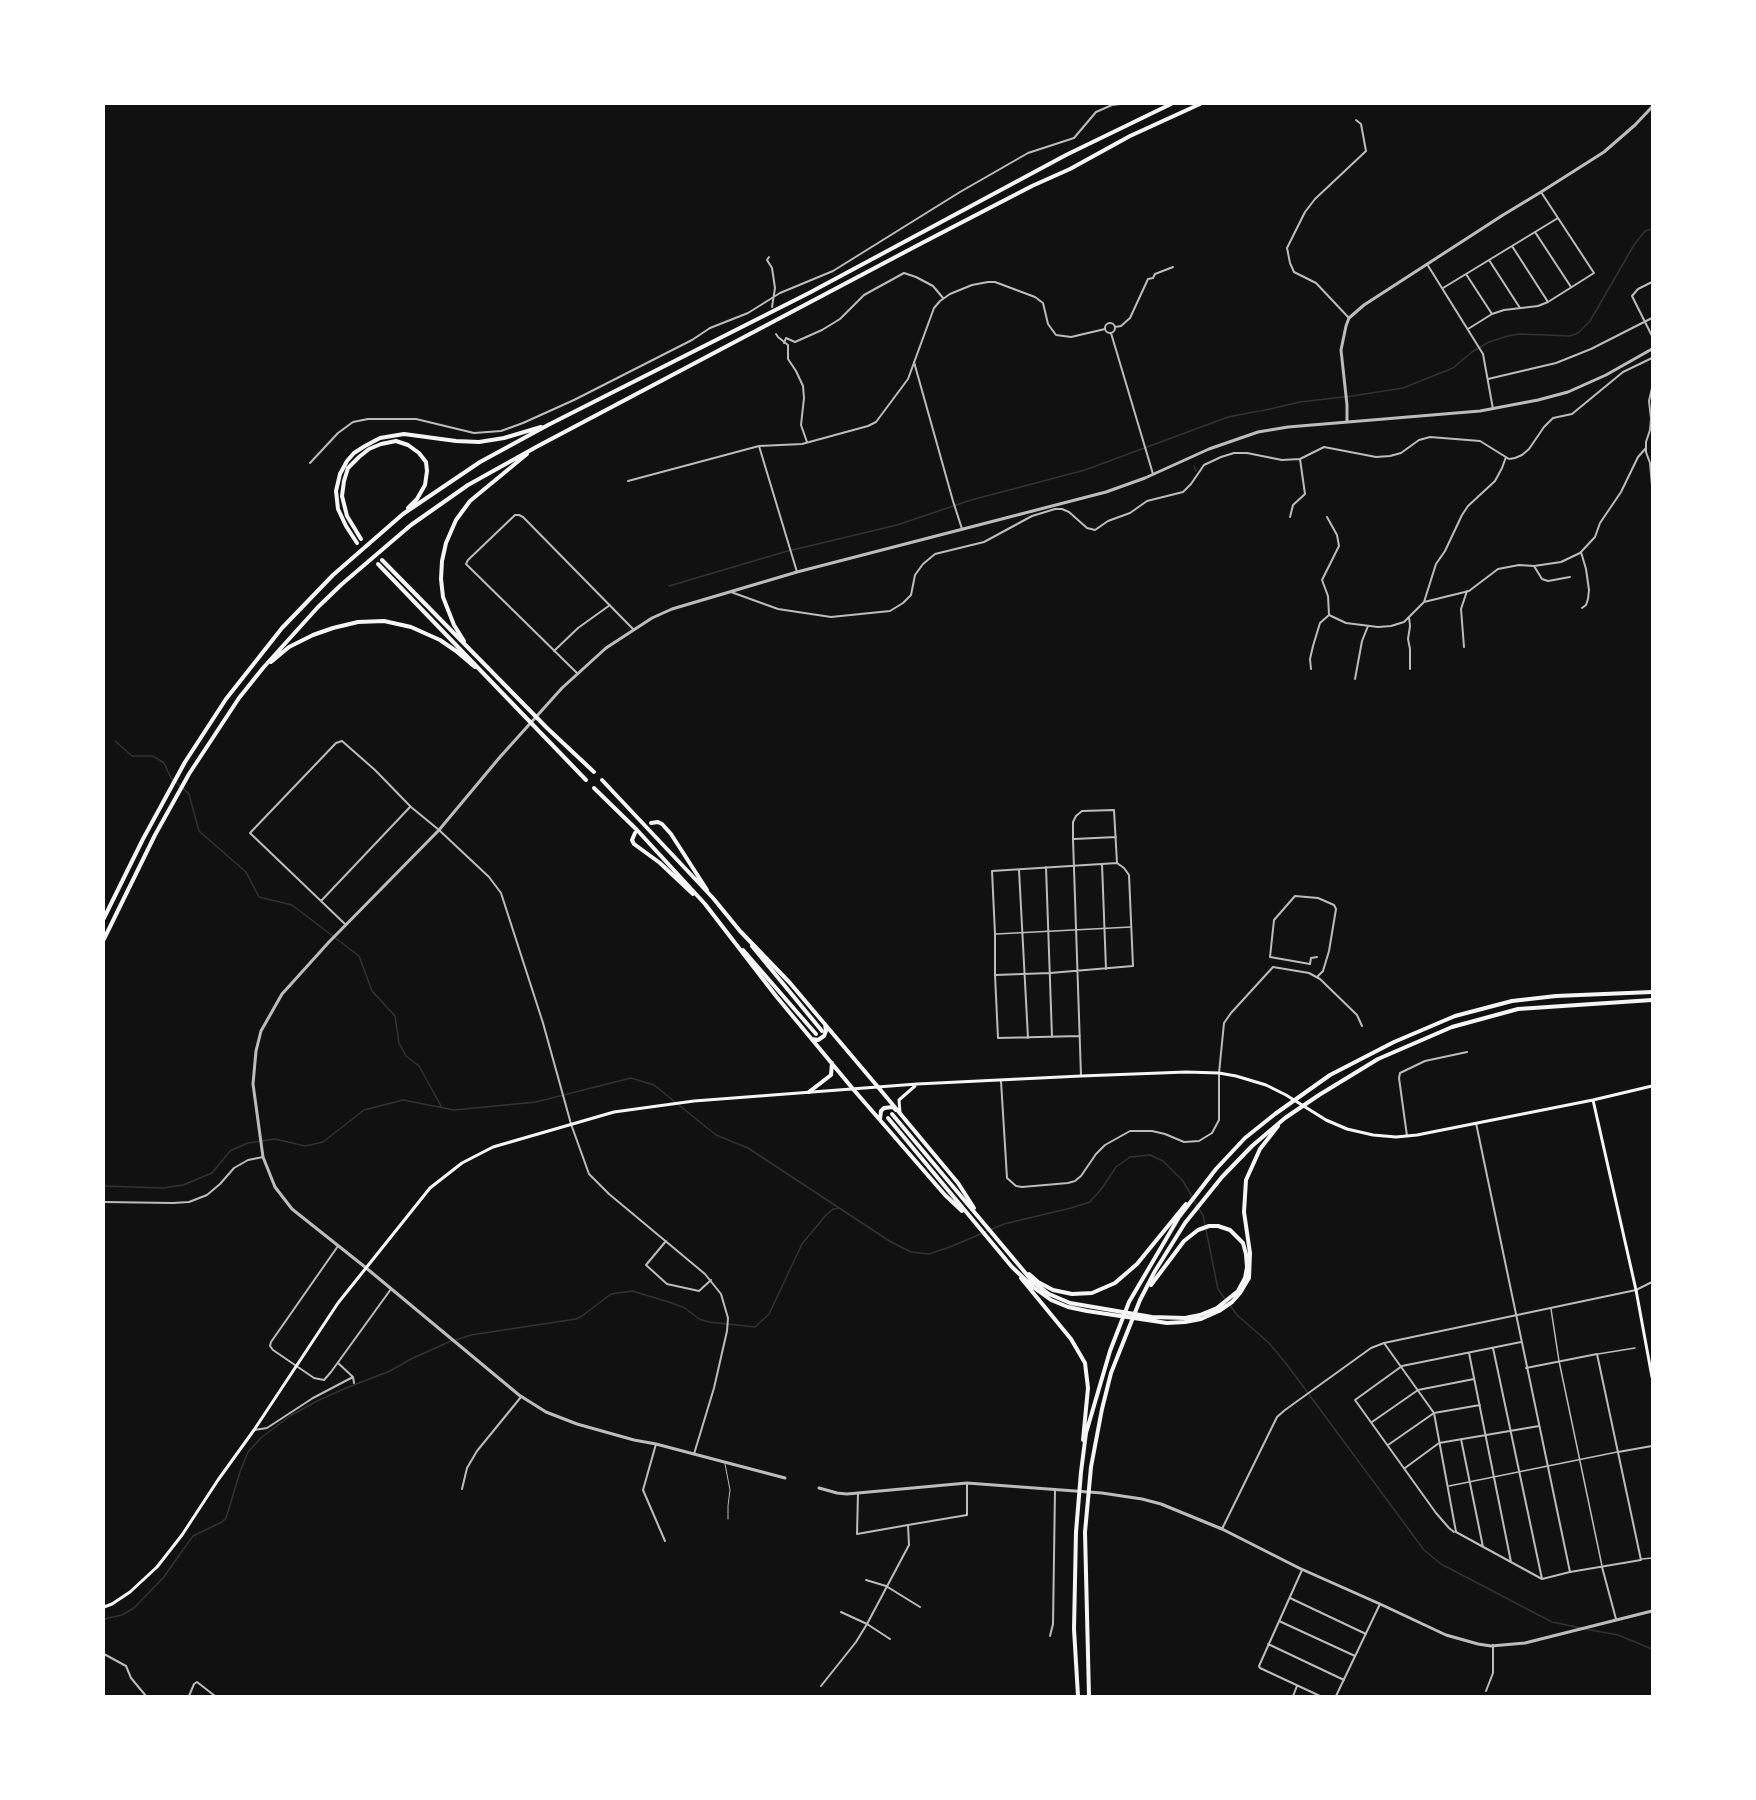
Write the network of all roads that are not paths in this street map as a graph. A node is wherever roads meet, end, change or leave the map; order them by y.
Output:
1 (1120, 104) edge
2 (1171, 104) edge
3 (1200, 104) edge
4 (1653, 107) edge
5 (1356, 120) dead end
6 (1541, 192) junction
7 (1558, 218) junction
8 (1535, 232) junction
9 (1512, 246) junction
10 (769, 257) dead end
11 (1489, 260) junction
12 (1427, 264) junction
13 (1173, 267) dead end
14 (1466, 273) junction
15 (1653, 282) edge
16 (1571, 287) junction
17 (1442, 289) junction
18 (774, 297) junction
19 (943, 298) junction
20 (1548, 302) junction
21 (772, 307) dead end
22 (1520, 308) junction
23 (1492, 314) junction
24 (1349, 318) junction
25 (1653, 318) edge
26 (1645, 322) junction
27 (1115, 327) junction
28 (1106, 328) junction
29 (1468, 329) junction
30 (1111, 333) junction
31 (776, 334) dead end
32 (1653, 336) edge
33 (784, 343) junction
34 (1653, 349) edge
35 (1653, 358) edge
36 (914, 362) junction
37 (1488, 379) junction
38 (1653, 388) edge
39 (1493, 410) junction
40 (1347, 422) junction
41 (548, 425) junction
42 (807, 442) junction
43 (538, 446) junction
44 (759, 446) junction
45 (1646, 448) junction
46 (1506, 457) junction
47 (1300, 459) junction
48 (310, 463) dead end
49 (1153, 474) junction
50 (1652, 474) edge
51 (628, 481) dead end
52 (1653, 486) edge
53 (402, 515) junction
54 (1290, 517) dead end
55 (1326, 517) dead end
56 (962, 529) junction
57 (1581, 552) junction
58 (1534, 566) junction
59 (797, 572) junction
60 (1570, 577) dead end
61 (1467, 591) junction
62 (730, 592) junction
63 (1424, 602) junction
64 (610, 606) junction
65 (1582, 608) dead end
66 (1329, 615) junction
67 (1409, 617) junction
68 (1368, 626) junction
69 (633, 629) junction
70 (1464, 647) dead end
71 (469, 649) junction
72 (554, 651) junction
73 (263, 668) junction
74 (1311, 669) dead end
75 (1410, 669) dead end
76 (578, 674) junction
77 (1355, 679) dead end
78 (498, 687) junction
79 (594, 771) dead end
80 (586, 780) dead end
81 (602, 780) dead end
82 (594, 788) dead end
83 (411, 807) junction
84 (651, 823) dead end
85 (439, 830) junction
86 (634, 833) dead end
87 (1116, 837) junction
88 (1073, 839) junction
89 (1117, 863) junction
90 (1102, 864) junction
91 (1074, 865) junction
92 (1046, 867) junction
93 (1018, 869) junction
94 (713, 898) junction
95 (321, 901) junction
96 (705, 904) junction
97 (104, 918) edge
98 (346, 925) junction
99 (1131, 927) junction
100 (1104, 929) junction
101 (1077, 930) junction
102 (740, 931) junction
103 (1022, 932) junction
104 (1049, 932) junction
105 (995, 934) junction
106 (732, 938) junction
107 (104, 939) edge
108 (1317, 957) dead end
109 (1106, 969) junction
110 (1077, 971) junction
111 (1050, 973) junction
112 (1024, 974) junction
113 (995, 975) junction
114 (1317, 977) junction
115 (1653, 992) edge
116 (1653, 1000) edge
117 (824, 1021) junction
118 (1362, 1026) dead end
119 (822, 1031) dead end
120 (816, 1034) dead end
121 (1080, 1036) junction
122 (1052, 1037) junction
123 (811, 1038) junction
124 (1028, 1038) junction
125 (1467, 1052) dead end
126 (831, 1062) junction
127 (1219, 1073) junction
128 (1081, 1076) junction
129 (1001, 1081) junction
130 (917, 1084) junction
131 (1653, 1086) edge
132 (878, 1087) junction
133 (853, 1089) junction
134 (809, 1092) junction
135 (1593, 1101) junction
136 (900, 1112) junction
137 (892, 1114) dead end
138 (1287, 1117) junction
139 (888, 1118) dead end
140 (880, 1120) junction
141 (1476, 1123) junction
142 (571, 1124) junction
143 (1407, 1136) junction
144 (263, 1157) junction
145 (104, 1202) edge
146 (1178, 1215) junction
147 (980, 1218) junction
148 (974, 1221) junction
149 (666, 1241) junction
150 (338, 1246) junction
151 (1017, 1264) junction
152 (365, 1267) junction
153 (1012, 1267) junction
154 (711, 1280) junction
155 (1653, 1282) edge
156 (392, 1289) junction
157 (1636, 1290) junction
158 (1239, 1292) junction
159 (1139, 1302) junction
160 (1550, 1308) junction
161 (1218, 1310) junction
162 (1515, 1316) junction
163 (1521, 1342) junction
164 (1384, 1343) junction
165 (1493, 1348) junction
166 (1635, 1348) dead end
167 (1469, 1353) junction
168 (1597, 1354) junction
169 (1559, 1361) junction
170 (338, 1363) junction
171 (296, 1365) junction
172 (1402, 1366) junction
173 (1526, 1368) junction
174 (353, 1377) junction
175 (1653, 1377) edge
176 (1474, 1379) junction
177 (354, 1383) dead end
178 (1418, 1390) junction
179 (521, 1397) junction
180 (1480, 1405) junction
181 (1434, 1413) junction
182 (1372, 1422) junction
183 (1539, 1426) junction
184 (254, 1430) junction
185 (1511, 1431) junction
186 (1085, 1433) junction
187 (1486, 1435) junction
188 (1461, 1439) junction
189 (1439, 1443) junction
190 (656, 1444) junction
191 (1388, 1445) junction
192 (1653, 1446) edge
193 (1618, 1452) junction
194 (694, 1454) junction
195 (1581, 1459) junction
196 (725, 1462) junction
197 (1547, 1466) junction
198 (1405, 1468) junction
199 (1519, 1471) junction
200 (1494, 1476) junction
201 (785, 1478) dead end
202 (1470, 1481) junction
203 (967, 1484) junction
204 (1447, 1486) junction
205 (819, 1488) dead end
206 (462, 1489) dead end
207 (1055, 1490) junction
208 (858, 1493) junction
209 (728, 1519) dead end
210 (908, 1525) junction
211 (1222, 1529) junction
212 (1456, 1532) junction
213 (665, 1540) dead end
214 (1483, 1547) junction
215 (1653, 1558) edge
216 (1641, 1560) junction
217 (1511, 1562) junction
218 (1602, 1567) junction
219 (1303, 1569) junction
220 (1570, 1572) junction
221 (1542, 1579) junction
222 (866, 1580) dead end
223 (886, 1586) junction
224 (1289, 1598) junction
225 (1380, 1604) junction
226 (104, 1607) edge
227 (920, 1607) dead end
228 (1653, 1611) edge
229 (841, 1612) dead end
230 (1279, 1621) junction
231 (1617, 1621) junction
232 (867, 1624) junction
233 (1366, 1634) junction
234 (1050, 1636) dead end
235 (890, 1639) dead end
236 (1269, 1644) junction
237 (1493, 1646) junction
238 (104, 1654) edge
239 (1355, 1656) junction
240 (1344, 1680) junction
241 (821, 1686) dead end
242 (1297, 1686) junction
243 (1486, 1691) dead end
244 (146, 1696) edge
245 (189, 1696) edge
246 (215, 1696) edge
247 (1078, 1696) edge
248 (1089, 1696) edge
249 (1293, 1696) edge
250 (1320, 1696) edge
251 (1336, 1696) edge

1 - 18 street
2 - 41 highway
3 - 43 highway
4 - 6 street
5 - 24 street
6 - 7 street
6 - 12 street
7 - 8 street
7 - 16 street
8 - 9 street
8 - 16 street
9 - 11 street
9 - 20 street
10 - 18 street
11 - 14 street
11 - 22 street
12 - 17 street
12 - 24 street
13 - 27 street
14 - 17 street
14 - 23 street
15 - 26 street
16 - 20 street
17 - 29 street
18 - 21 street
18 - 48 street
19 - 28 street
19 - 33 street
19 - 36 street
20 - 22 street
22 - 23 street
23 - 29 street
24 - 40 street
25 - 26 street
26 - 32 street
26 - 37 street
27 - 28 street
27 - 30 street
28 - 30 street
29 - 37 street
30 - 49 street
31 - 33 street
33 - 42 street
34 - 39 street
35 - 46 street
36 - 42 street
36 - 56 street
37 - 39 street
38 - 45 street
39 - 40 street
40 - 49 street
41 - 53 highway
41 - 53 highway
42 - 44 street
43 - 71 highway
43 - 73 highway
44 - 51 street
44 - 59 street
45 - 50 street
45 - 57 street
46 - 47 street
46 - 63 street
47 - 54 street
47 - 62 street
49 - 56 street
50 - 52 street
53 - 97 highway
55 - 66 street
56 - 59 street
57 - 58 street
57 - 65 street
58 - 60 street
58 - 61 street
59 - 62 street
61 - 63 street
61 - 70 street
62 - 69 street
63 - 67 street
64 - 69 street
64 - 72 street
64 - 72 street
66 - 68 street
66 - 74 street
67 - 68 street
67 - 75 street
68 - 77 street
69 - 76 street
71 - 78 highway
71 - 79 highway
72 - 76 street
73 - 78 highway
73 - 107 highway
76 - 85 street
78 - 80 highway
81 - 94 highway
82 - 96 highway
83 - 85 street
83 - 95 street
83 - 95 street
84 - 94 highway
85 - 98 street
85 - 142 street
86 - 96 highway
87 - 88 street
87 - 88 street
87 - 89 street
88 - 91 street
89 - 90 street
89 - 99 street
90 - 91 street
90 - 100 street
91 - 92 street
91 - 101 street
92 - 93 street
92 - 104 street
93 - 103 street
93 - 105 street
94 - 102 highway
95 - 98 street
96 - 106 highway
98 - 144 street
99 - 100 street
99 - 109 street
100 - 101 street
100 - 109 street
101 - 104 street
101 - 110 street
102 - 117 highway
102 - 119 highway
103 - 104 street
103 - 105 street
103 - 112 street
104 - 111 street
105 - 113 street
106 - 120 highway
106 - 123 highway
108 - 114 street
109 - 110 street
110 - 111 street
110 - 121 street
111 - 112 street
111 - 122 street
112 - 113 street
112 - 124 street
113 - 124 street
114 - 118 street
114 - 127 street
115 - 146 highway
116 - 138 highway
117 - 123 highway
117 - 132 highway
121 - 122 street
121 - 128 street
122 - 124 street
123 - 126 highway
125 - 143 street
126 - 133 highway
126 - 134 highway
127 - 128 main road
127 - 129 street
127 - 143 main road
128 - 129 main road
129 - 130 main road
130 - 132 main road
130 - 136 main road
131 - 135 main road
132 - 133 main road
132 - 136 highway
133 - 134 main road
133 - 140 highway
134 - 142 main road
135 - 141 main road
135 - 157 main road
136 - 140 highway
136 - 147 highway
137 - 147 highway
138 - 158 highway
138 - 159 highway
139 - 148 highway
140 - 148 highway
141 - 143 main road
141 - 162 street
142 - 149 street
142 - 152 main road
144 - 145 street
144 - 150 street
146 - 151 highway
146 - 186 highway
147 - 151 highway
148 - 153 highway
149 - 154 street
149 - 154 street
150 - 152 street
150 - 171 street
151 - 161 highway
152 - 156 street
152 - 171 main road
153 - 161 highway
153 - 186 highway
154 - 194 street
155 - 157 street
156 - 170 street
156 - 179 street
157 - 160 street
157 - 175 main road
158 - 159 highway
158 - 161 highway
159 - 248 highway
160 - 162 street
160 - 169 street
162 - 163 street
162 - 164 street
163 - 165 street
163 - 173 street
164 - 172 street
164 - 211 street
165 - 167 street
165 - 185 street
166 - 168 street
167 - 172 street
167 - 176 street
168 - 169 street
168 - 193 street
169 - 173 street
169 - 195 street
170 - 171 street
170 - 174 street
171 - 184 main road
172 - 178 street
172 - 182 street
173 - 183 street
174 - 177 street
174 - 184 street
176 - 178 street
176 - 180 street
178 - 181 street
178 - 182 street
179 - 190 street
179 - 206 street
180 - 181 street
180 - 187 street
181 - 189 street
181 - 191 street
182 - 191 street
183 - 185 street
183 - 197 street
184 - 226 main road
185 - 187 street
185 - 199 street
186 - 247 highway
187 - 188 street
187 - 200 street
188 - 189 street
188 - 202 street
189 - 198 street
189 - 204 street
190 - 194 street
190 - 213 street
191 - 198 street
192 - 193 street
193 - 195 street
193 - 216 street
194 - 196 street
195 - 197 street
195 - 218 street
196 - 201 street
196 - 209 lane
197 - 199 street
197 - 220 street
198 - 212 street
199 - 200 street
199 - 221 street
200 - 202 street
200 - 217 street
202 - 204 street
202 - 214 street
203 - 207 street
203 - 208 street
203 - 210 street
204 - 212 street
205 - 208 street
207 - 211 street
207 - 234 street
208 - 210 street
210 - 223 street
211 - 219 street
212 - 214 street
214 - 217 street
215 - 216 street
216 - 218 street
217 - 221 street
218 - 220 street
218 - 231 street
219 - 224 street
219 - 225 street
220 - 221 street
222 - 223 street
223 - 227 street
223 - 232 street
224 - 230 street
224 - 233 street
225 - 233 street
225 - 237 street
228 - 231 street
229 - 232 street
230 - 236 street
230 - 239 street
231 - 237 street
232 - 235 street
232 - 241 street
233 - 239 street
236 - 240 street
236 - 242 street
237 - 243 street
238 - 244 street
239 - 240 street
240 - 251 street
242 - 249 street
242 - 250 street
245 - 246 street

